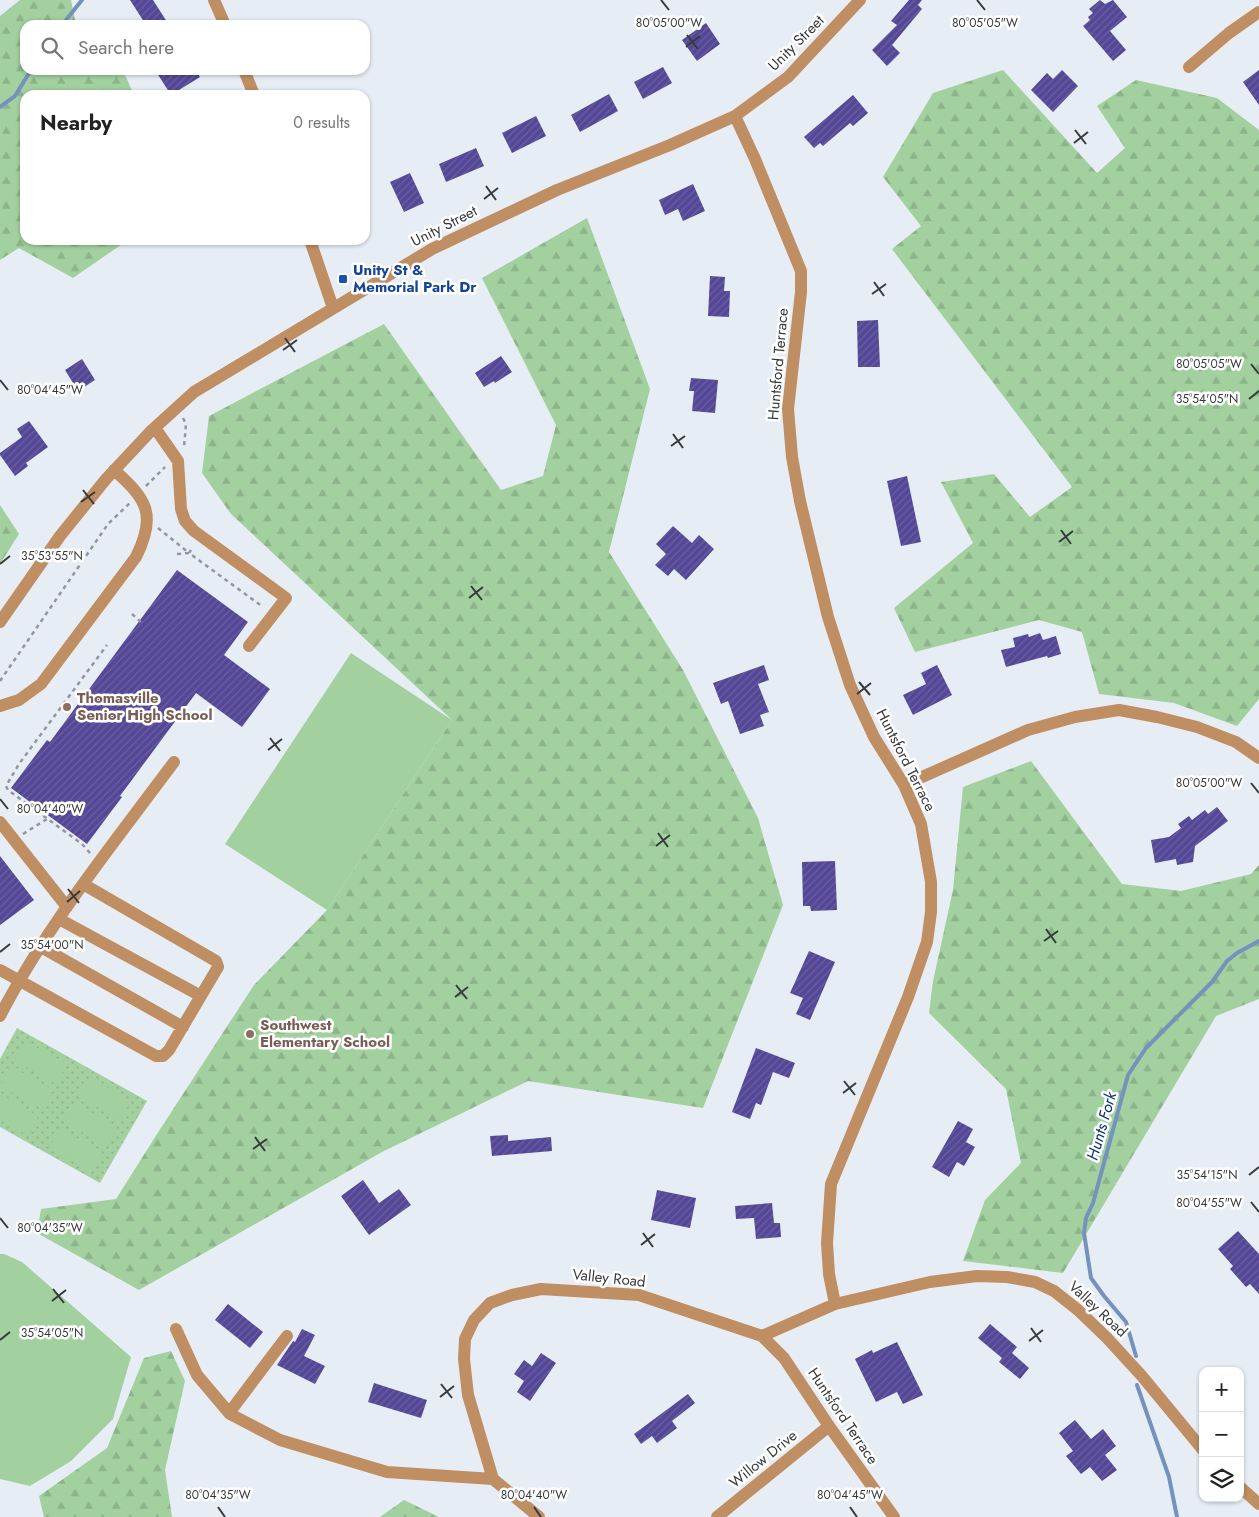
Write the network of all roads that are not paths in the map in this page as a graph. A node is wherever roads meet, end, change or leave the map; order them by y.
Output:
1 (214, 0) edge
2 (854, 2) edge
3 (1259, 12) edge
4 (223, 20) edge
5 (1189, 67) dead end
6 (246, 75) edge
7 (252, 90) edge
8 (735, 116) junction
9 (312, 245) edge
10 (333, 308) junction
11 (154, 428) junction
12 (114, 470) junction
13 (0, 622) edge
14 (249, 646) dead end
15 (0, 706) edge
16 (1259, 758) edge
17 (174, 762) dead end
18 (904, 785) junction
19 (0, 822) edge
20 (83, 884) junction
21 (67, 907) junction
22 (59, 919) junction
23 (41, 947) junction
24 (0, 970) edge
25 (19, 980) junction
26 (201, 996) junction
27 (0, 1016) edge
28 (183, 1027) junction
29 (835, 1304) junction
30 (176, 1329) dead end
31 (287, 1336) dead end
32 (762, 1336) junction
33 (229, 1413) junction
34 (829, 1426) junction
35 (1199, 1445) edge
36 (493, 1479) junction
37 (1244, 1490) edge
38 (1259, 1504) edge
39 (539, 1517) edge
40 (717, 1517) edge
41 (894, 1517) edge

1 - 4 street
2 - 8 street, Unity Street
3 - 5 street
6 - 7 street
8 - 10 street, Unity Street
8 - 18 street, Huntsford Terrace
9 - 10 street
10 - 11 street, Unity Street
11 - 12 street, Unity Street
11 - 14 street
12 - 13 street, Unity Street
12 - 15 street
16 - 18 street
17 - 20 street
18 - 29 street, Huntsford Terrace
19 - 21 street
20 - 21 street
20 - 26 street
21 - 22 street
22 - 23 street
22 - 26 street
23 - 25 street
23 - 28 street
24 - 25 street
25 - 27 street
25 - 28 street
26 - 28 street
29 - 32 street, Valley Road
29 - 35 street, Valley Road
30 - 33 street
31 - 33 street
32 - 34 street, Huntsford Terrace
32 - 36 street, Valley Road
33 - 36 street
34 - 40 street, Willow Drive
34 - 41 street, Huntsford Terrace
36 - 39 street
37 - 38 street

